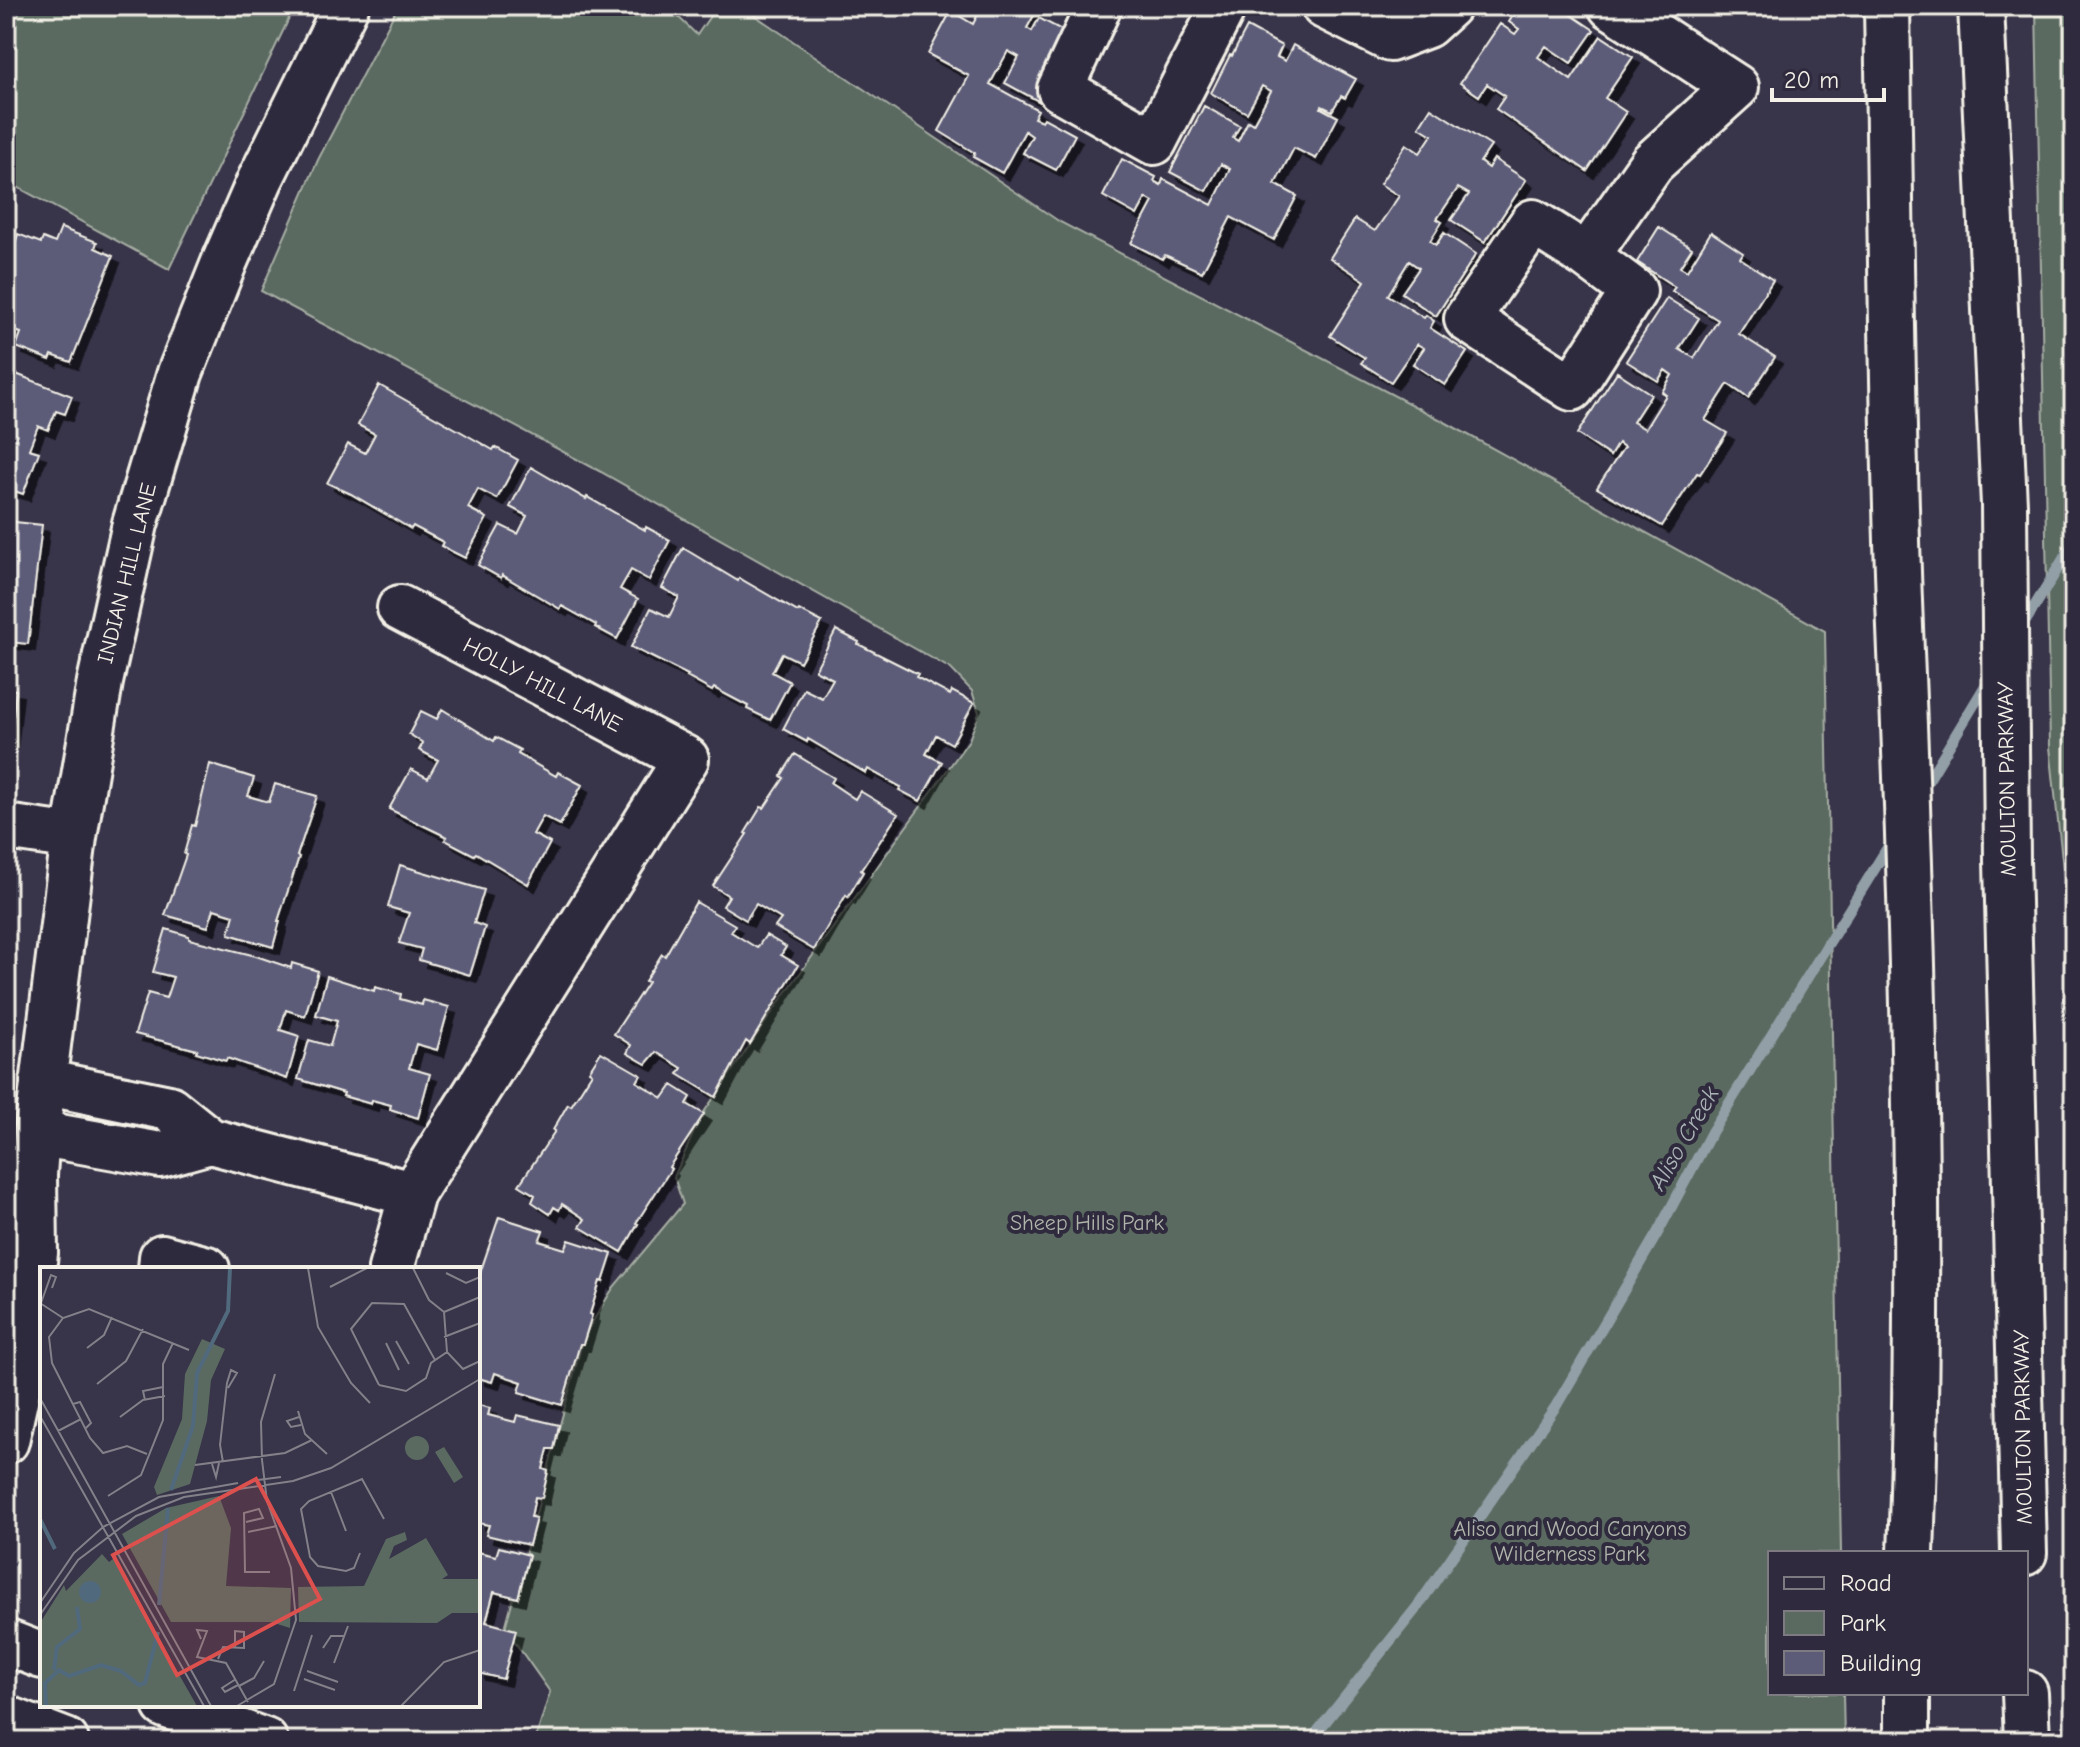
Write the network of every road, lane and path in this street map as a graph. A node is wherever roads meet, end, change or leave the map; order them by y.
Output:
1 (346, 6) edge
2 (1099, 6) edge
3 (1224, 6) edge
4 (1324, 6) edge
5 (1448, 6) edge
6 (1611, 6) edge
7 (1887, 6) edge
8 (1981, 6) edge
9 (1587, 256) dead end
10 (400, 608) dead end
11 (6, 827) edge
12 (74, 837) junction
13 (43, 1082) junction
14 (210, 1141) junction
15 (36, 1154) junction
16 (412, 1194) junction
17 (6, 1258) edge
18 (161, 1267) edge
19 (200, 1267) edge
20 (392, 1267) edge
21 (6, 1441) edge
22 (1911, 1551) edge
23 (2024, 1551) edge
24 (6, 1642) edge
25 (40, 1655) edge
26 (1907, 1695) edge
27 (2025, 1695) edge
28 (171, 1707) edge
29 (6, 1718) edge
30 (66, 1741) edge
31 (265, 1741) edge
32 (1907, 1741) edge
33 (2027, 1741) edge

1 - 12 street, INDIAN HILL LANE
2 - 3 street
4 - 5 street
6 - 9 street
7 - 22 street
8 - 23 street, MOULTON PARKWAY
10 - 16 street, HOLLY HILL LANE
11 - 12 street
12 - 13 street, INDIAN HILL LANE
13 - 14 street
13 - 15 street, INDIAN HILL LANE
14 - 15 street
14 - 16 street
15 - 17 street, INDIAN HILL LANE
15 - 21 street, INDIAN HILL LANE
16 - 20 street
18 - 19 street
24 - 25 street
26 - 32 street
27 - 33 street
28 - 31 street
29 - 30 street

